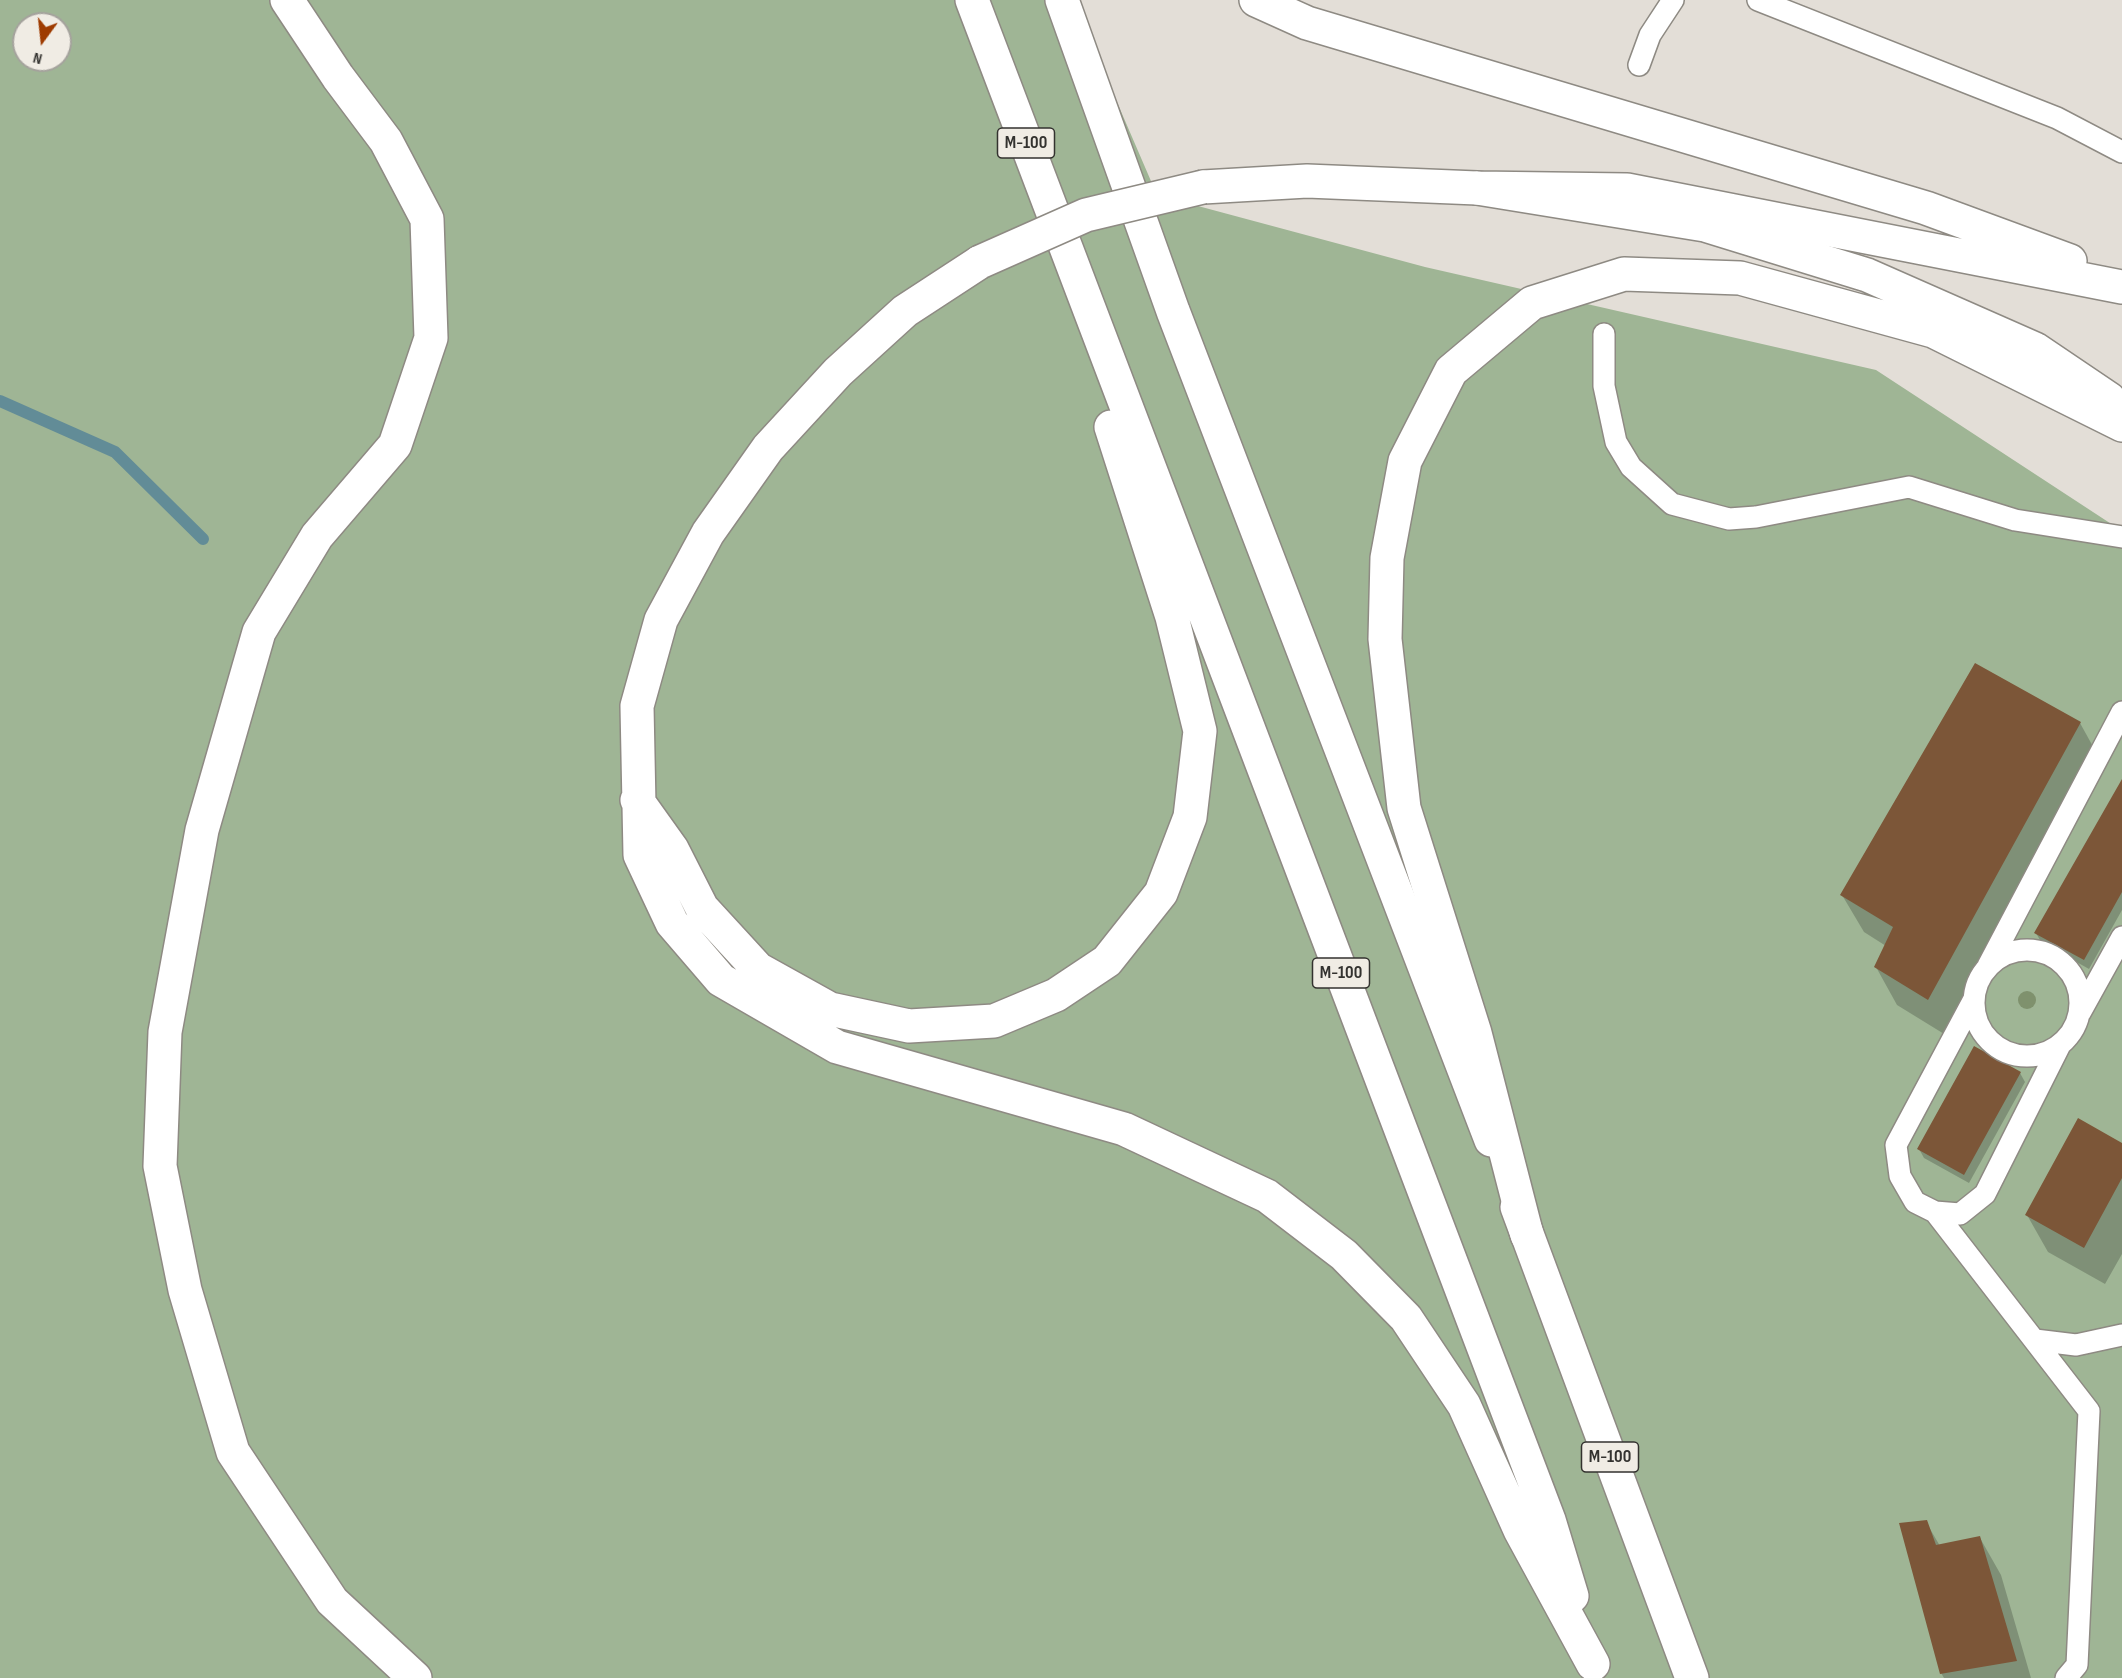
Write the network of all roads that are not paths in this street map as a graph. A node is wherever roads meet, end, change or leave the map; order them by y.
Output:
1 (287, 0) edge
2 (972, 0) edge
3 (1062, 0) edge
4 (1256, 0) edge
5 (1673, 0) edge
6 (1758, 0) edge
7 (1639, 65) dead end
8 (2122, 152) edge
9 (1477, 188) junction
10 (2122, 281) edge
11 (1079, 285) junction
12 (2122, 287) edge
13 (1604, 334) dead end
14 (2122, 409) edge
15 (2122, 425) edge
16 (2122, 537) edge
17 (2122, 712) edge
18 (637, 800) junction
19 (2122, 937) edge
20 (1987, 968) junction
21 (1974, 999) junction
22 (2079, 1014) junction
23 (2061, 1045) junction
24 (1935, 1212) junction
25 (1527, 1235) junction
26 (2122, 1335) edge
27 (2035, 1340) junction
28 (1596, 1671) edge
29 (415, 1678) edge
30 (1692, 1678) edge
31 (2066, 1678) edge

1 - 29 main road
2 - 11 main road, M-100
3 - 25 main road, M-100
4 - 10 main road
5 - 7 lane
6 - 8 lane
9 - 12 main road
9 - 14 main road
9 - 18 main road, bridge
11 - 18 main road
11 - 28 main road, M-100
13 - 16 lane
15 - 25 main road
17 - 20 lane
18 - 28 main road
19 - 22 lane
20 - 21 lane
20 - 22 lane
21 - 23 lane
21 - 24 lane
22 - 23 lane
23 - 24 lane
24 - 27 lane
25 - 30 main road, M-100
26 - 27 lane
27 - 31 lane

